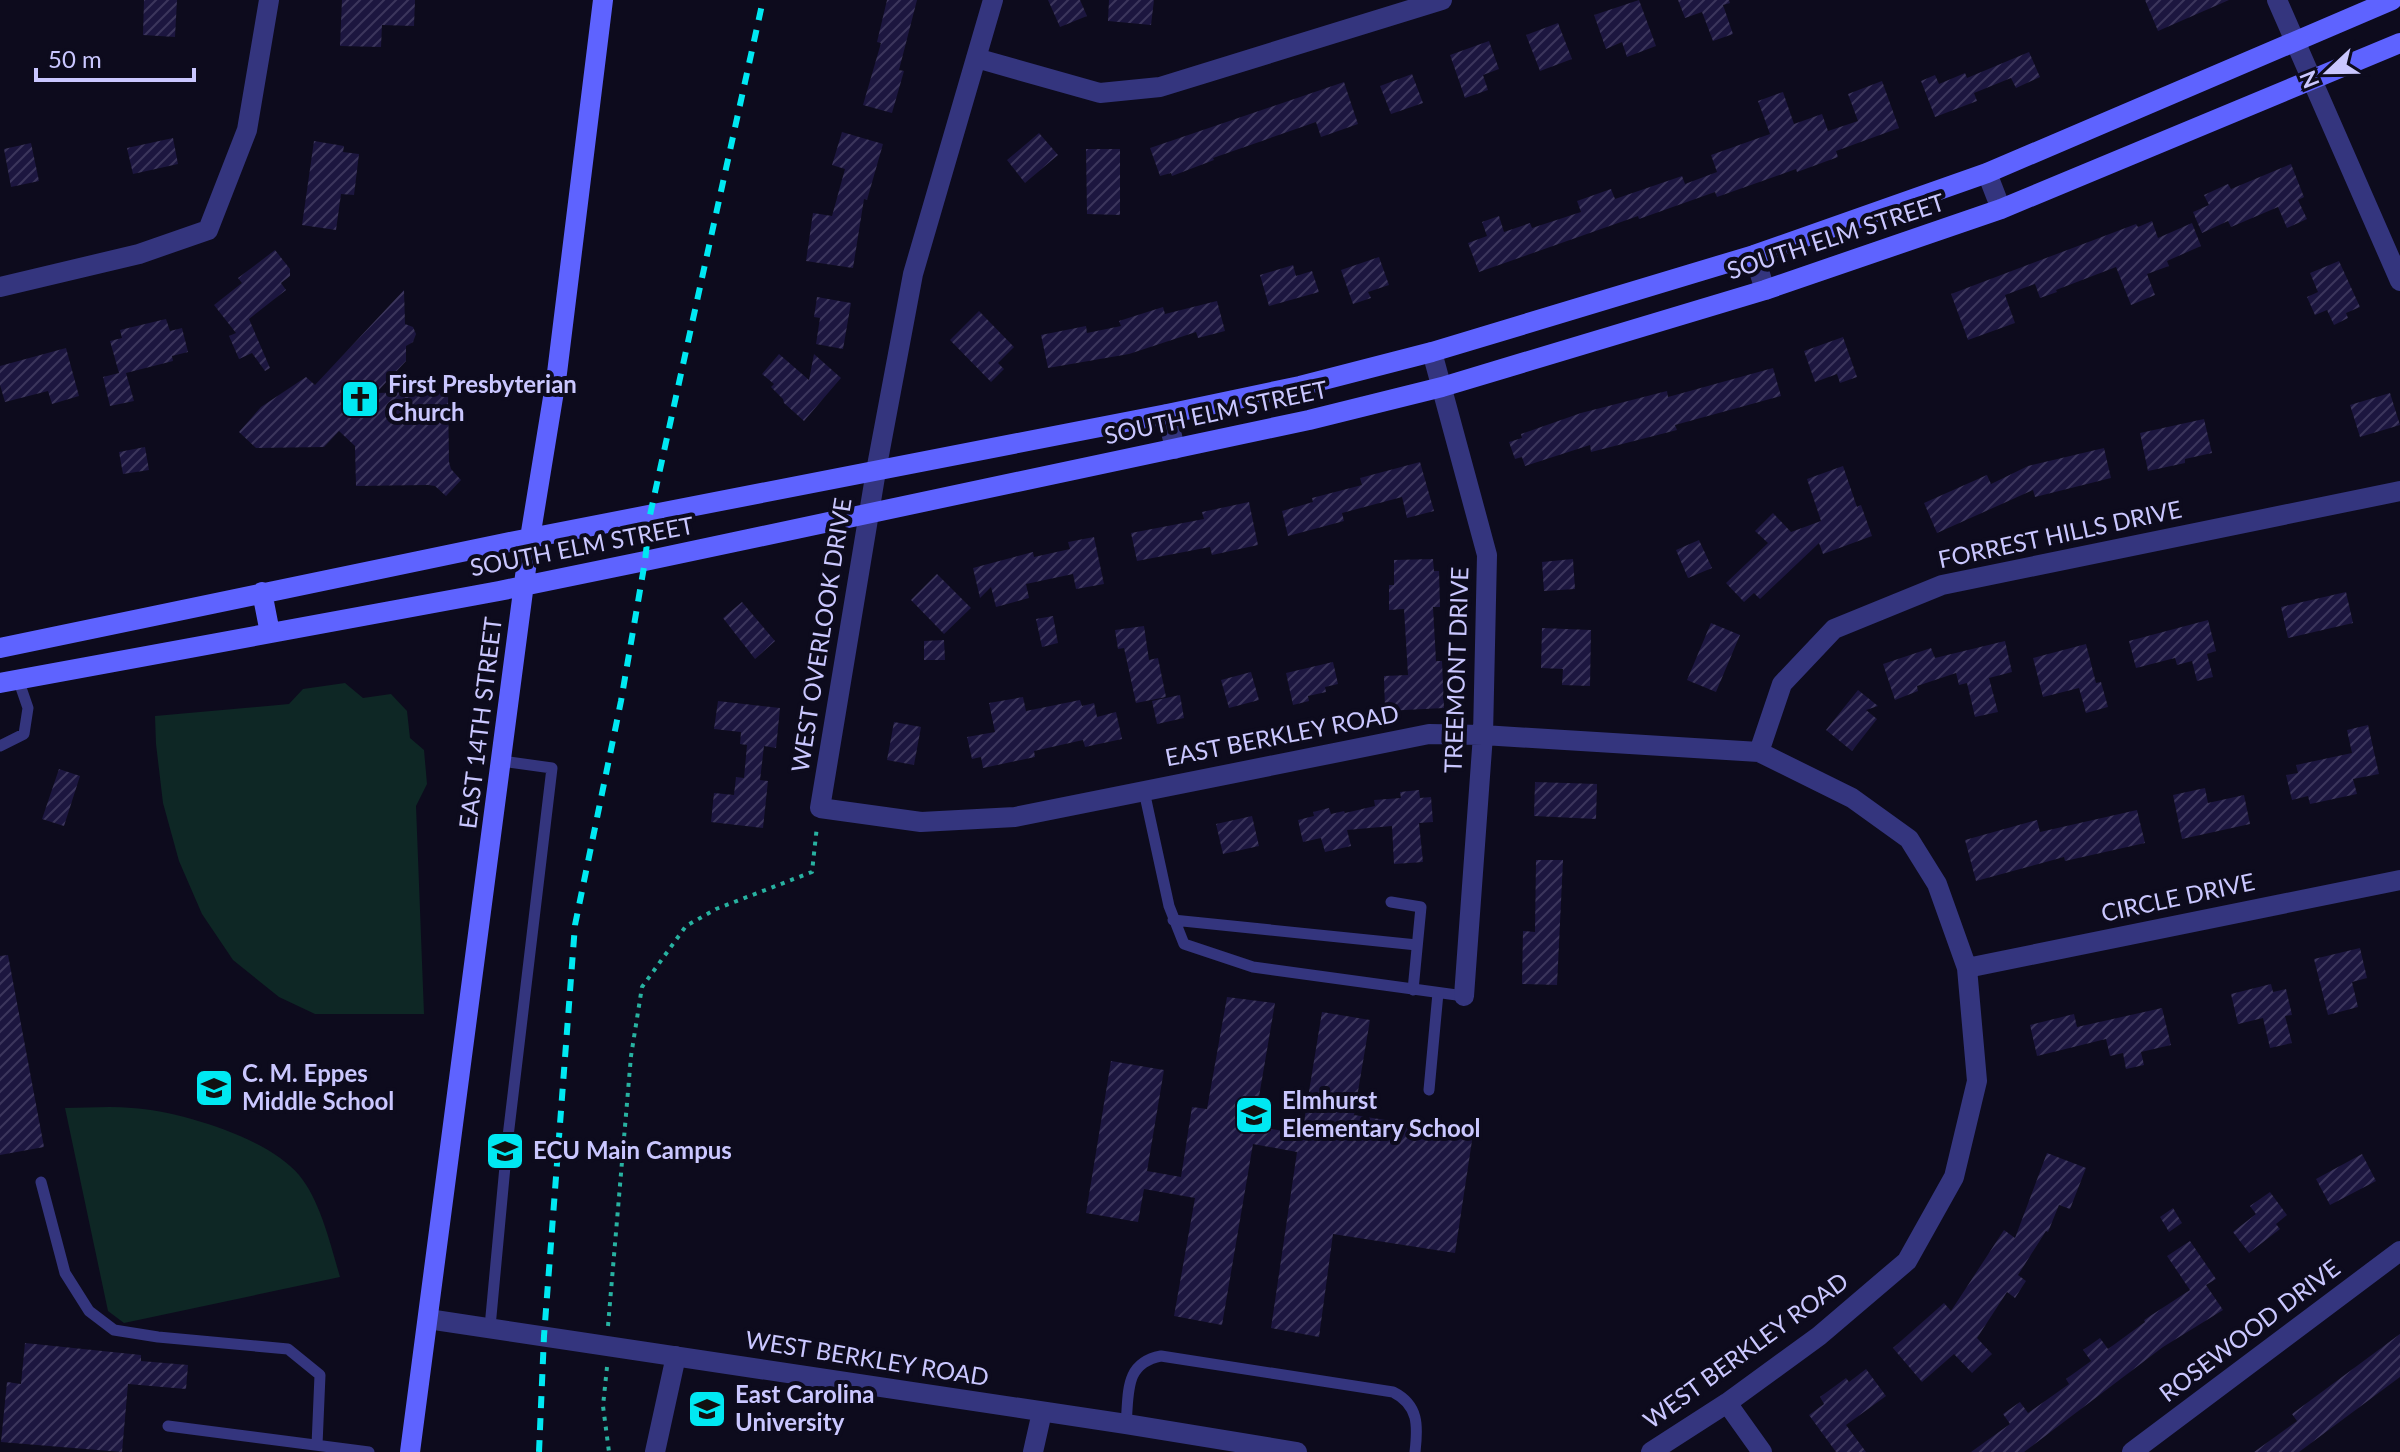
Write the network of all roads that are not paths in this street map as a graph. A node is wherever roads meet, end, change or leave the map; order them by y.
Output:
1 (269, 0) edge
2 (603, 0) edge
3 (993, 0) edge
4 (1442, 0) edge
5 (2277, 0) edge
6 (2392, 0) edge
7 (2296, 42) junction
8 (2400, 43) edge
9 (976, 58) junction
10 (2312, 79) junction
11 (1987, 173) junction
12 (2001, 209) junction
13 (1754, 255) junction
14 (2400, 281) edge
15 (0, 287) edge
16 (1765, 290) junction
17 (1432, 352) junction
18 (1442, 387) junction
19 (1167, 414) junction
20 (1175, 449) junction
21 (876, 471) junction
22 (2400, 491) edge
23 (868, 515) junction
24 (530, 538) junction
25 (525, 585) junction
26 (262, 592) junction
27 (270, 633) junction
28 (5, 647) edge
29 (9, 681) edge
30 (1483, 735) junction
31 (0, 746) edge
32 (1759, 752) junction
33 (502, 761) junction
34 (1144, 791) junction
35 (820, 808) joint
36 (2400, 880) edge
37 (1391, 902) dead end
38 (1173, 920) junction
39 (1417, 945) junction
40 (1967, 968) junction
41 (1413, 990) junction
42 (1438, 993) junction
43 (1464, 996) joint
44 (1429, 1090) dead end
45 (41, 1182) dead end
46 (2400, 1251) edge
47 (428, 1319) junction
48 (490, 1327) junction
49 (676, 1356) junction
50 (1727, 1403) junction
51 (1042, 1412) junction
52 (1126, 1424) junction
53 (168, 1426) dead end
54 (317, 1445) junction
55 (369, 1452) edge
56 (410, 1452) edge
57 (655, 1452) edge
58 (1033, 1452) edge
59 (1297, 1452) edge
60 (1415, 1452) edge
61 (1651, 1452) edge
62 (1762, 1452) edge
63 (2132, 1452) edge

1 - 15 street
2 - 24 street, EAST 14TH STREET
3 - 9 street, WEST OVERLOOK DRIVE
4 - 9 street
5 - 7 street
6 - 7 street, SOUTH ELM STREET
7 - 10 street
7 - 11 street, SOUTH ELM STREET
8 - 10 street, SOUTH ELM STREET
9 - 21 street, WEST OVERLOOK DRIVE
10 - 12 street, SOUTH ELM STREET
10 - 14 street
11 - 12 street
11 - 13 street, SOUTH ELM STREET
12 - 16 street, SOUTH ELM STREET
13 - 16 street
13 - 17 street, SOUTH ELM STREET
16 - 18 street, SOUTH ELM STREET
17 - 18 street, TREEMONT DRIVE
17 - 19 street, SOUTH ELM STREET
18 - 20 street, SOUTH ELM STREET
18 - 30 street, TREEMONT DRIVE
19 - 20 street
19 - 21 street, SOUTH ELM STREET
20 - 23 street, SOUTH ELM STREET
21 - 23 street, WEST OVERLOOK DRIVE
21 - 24 street, SOUTH ELM STREET
22 - 32 street, FORREST HILLS DRIVE
23 - 25 street, SOUTH ELM STREET
23 - 35 street, WEST OVERLOOK DRIVE
24 - 25 street, EAST 14TH STREET
24 - 26 street, SOUTH ELM STREET
25 - 27 street, SOUTH ELM STREET
25 - 33 street, EAST 14TH STREET
26 - 27 street
26 - 28 street, SOUTH ELM STREET
27 - 29 street, SOUTH ELM STREET
28 - 29 street
29 - 31 lane
30 - 32 street, EAST BERKLEY ROAD
30 - 34 street, EAST BERKLEY ROAD
30 - 43 street, TREEMONT DRIVE
32 - 40 street, WEST BERKLEY ROAD
33 - 47 street, EAST 14TH STREET
33 - 48 lane
34 - 35 street, EAST BERKLEY ROAD
34 - 38 lane
36 - 40 street, CIRCLE DRIVE
37 - 39 lane
38 - 39 lane
38 - 41 lane
39 - 41 lane
40 - 50 street, WEST BERKLEY ROAD
41 - 42 lane
42 - 43 lane
42 - 44 lane
45 - 54 lane
46 - 63 street, ROSEWOOD DRIVE
47 - 48 street, WEST BERKLEY ROAD
47 - 56 street, EAST 14TH STREET
48 - 49 street, WEST BERKLEY ROAD
49 - 51 street, WEST BERKLEY ROAD
49 - 57 street
50 - 61 street, WEST BERKLEY ROAD
50 - 62 street
51 - 52 street, WEST BERKLEY ROAD
51 - 58 street
52 - 59 street, WEST BERKLEY ROAD
52 - 60 lane
53 - 54 lane
54 - 55 lane

